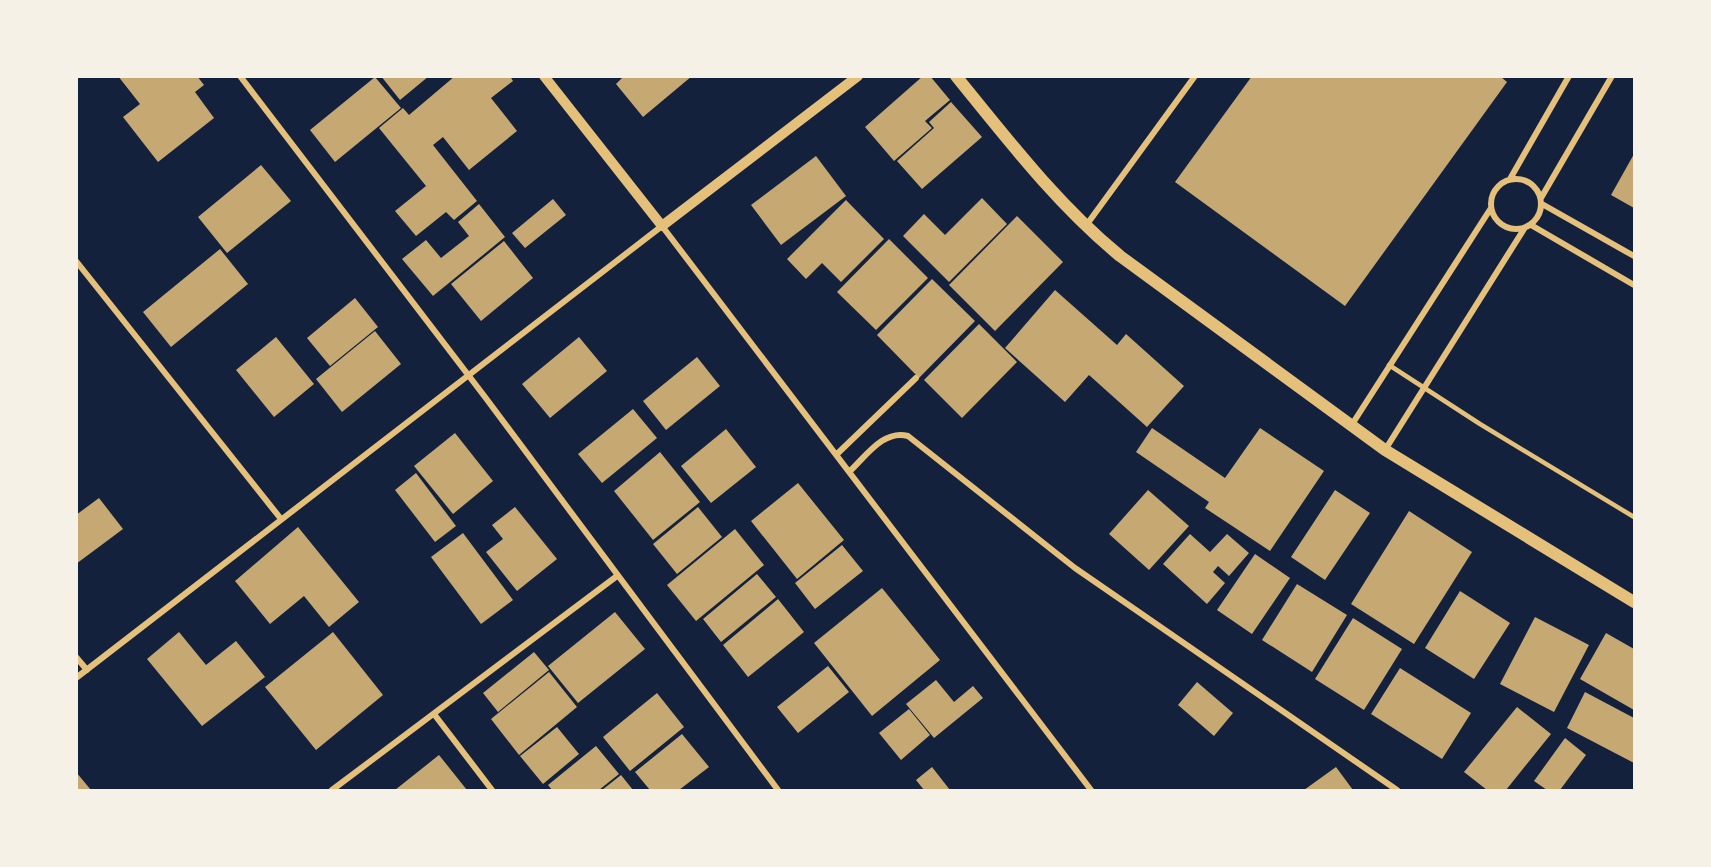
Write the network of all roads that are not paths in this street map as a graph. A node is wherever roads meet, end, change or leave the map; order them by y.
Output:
1 (240, 76) edge
2 (544, 76) edge
3 (858, 76) edge
4 (956, 76) edge
5 (1195, 76) edge
6 (1569, 76) edge
7 (1612, 76) edge
8 (1510, 179) junction
9 (1541, 201) junction
10 (1491, 208) junction
11 (662, 226) junction
12 (1084, 227) junction
13 (1528, 227) junction
14 (1635, 256) edge
15 (76, 261) edge
16 (1635, 285) edge
17 (1389, 365) junction
18 (467, 375) junction
19 (916, 378) dead end
20 (1423, 388) junction
21 (1351, 426) junction
22 (1384, 450) junction
23 (837, 454) junction
24 (850, 471) junction
25 (1635, 517) edge
26 (281, 519) junction
27 (617, 576) junction
28 (1635, 602) edge
29 (76, 657) edge
30 (87, 670) junction
31 (76, 678) edge
32 (434, 714) junction
33 (332, 790) edge
34 (492, 790) edge
35 (778, 790) edge
36 (1091, 790) edge
37 (1397, 790) edge

1 - 18 street
2 - 11 street
3 - 11 street
4 - 12 main road
5 - 12 street
6 - 8 street
7 - 9 street
8 - 9 street
8 - 10 street
9 - 13 street
9 - 14 street
10 - 13 street
10 - 17 street
11 - 18 street
11 - 23 street
12 - 21 main road
13 - 16 street
13 - 20 street
15 - 26 street
17 - 20 lane
17 - 21 street
18 - 26 street
18 - 27 street
19 - 23 street
20 - 22 street
20 - 25 lane
21 - 22 main road
22 - 28 main road
23 - 24 street
24 - 36 street
24 - 37 street
26 - 30 street
27 - 32 street
27 - 35 street
29 - 30 street
30 - 31 street
32 - 33 street
32 - 34 street

